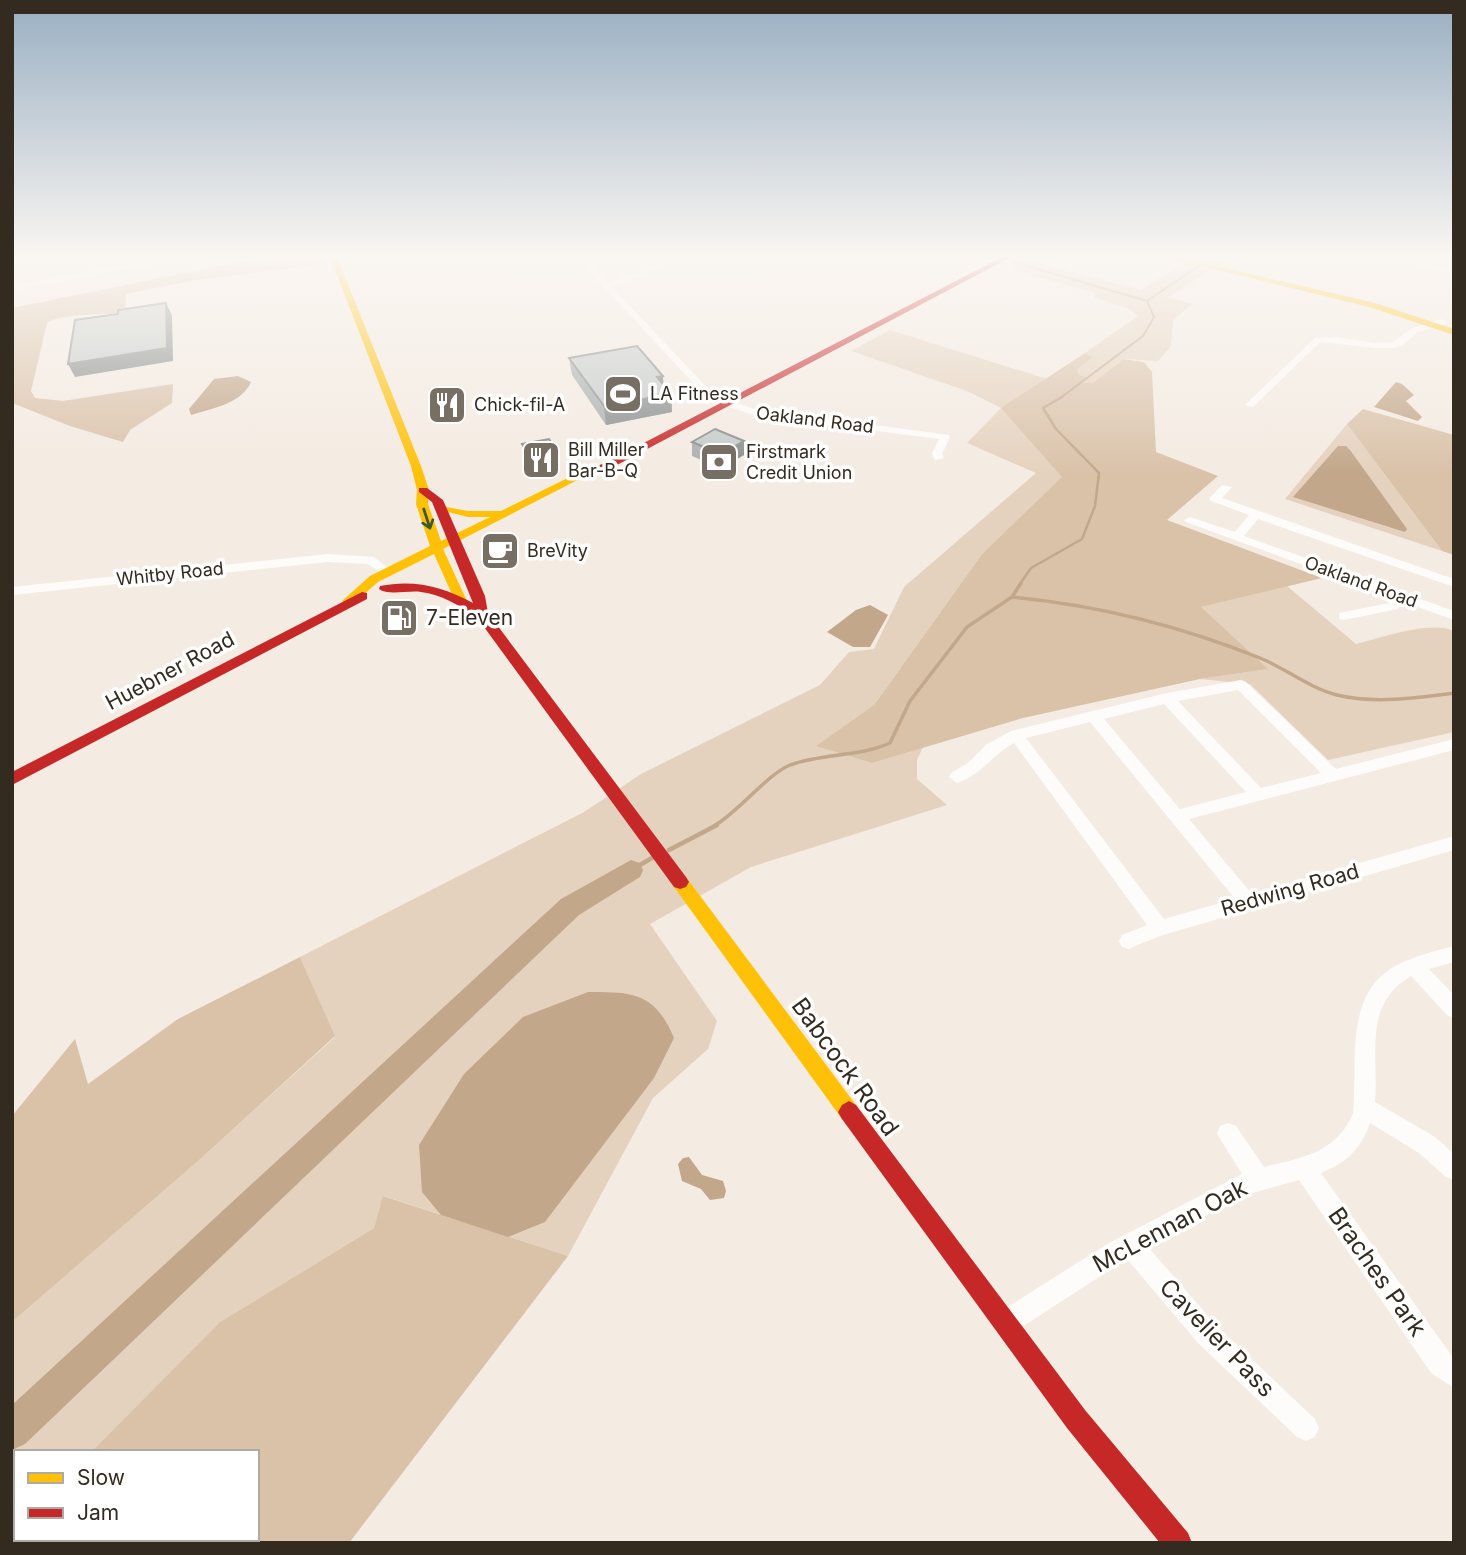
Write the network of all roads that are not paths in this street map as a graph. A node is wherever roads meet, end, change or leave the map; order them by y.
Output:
1 (363, 330) edge
2 (647, 330) edge
3 (867, 330) edge
4 (1425, 330) edge
5 (724, 404) junction
6 (1250, 405) dead end
7 (944, 440) dead end
8 (611, 464) junction
9 (1226, 487) dead end
10 (423, 489) junction
11 (440, 507) junction
12 (508, 512) junction
13 (1256, 514) junction
14 (1190, 520) dead end
15 (1237, 537) junction
16 (455, 545) junction
17 (439, 553) junction
18 (391, 576) junction
19 (1454, 583) edge
20 (12, 591) edge
21 (1402, 597) junction
22 (461, 601) junction
23 (481, 613) junction
24 (1344, 616) dead end
25 (1454, 616) edge
26 (1167, 698) junction
27 (1093, 716) junction
28 (1016, 735) junction
29 (1454, 744) edge
30 (1333, 775) junction
31 (957, 777) dead end
32 (12, 779) edge
33 (1257, 794) junction
34 (1178, 816) junction
35 (1454, 843) edge
36 (1249, 903) junction
37 (1160, 929) junction
38 (1128, 941) dead end
39 (1454, 954) edge
40 (1415, 967) junction
41 (1454, 1009) edge
42 (1364, 1107) junction
43 (1228, 1134) dead end
44 (1303, 1167) junction
45 (1454, 1169) edge
46 (1258, 1178) junction
47 (1131, 1245) junction
48 (1005, 1323) junction
49 (1454, 1376) edge
50 (1306, 1429) dead end
51 (1178, 1543) edge

1 - 10 main road, Babcock Road
2 - 5 street, Oakland Road
3 - 5 main road, Huebner Road
4 - 6 street
5 - 7 street, Oakland Road
5 - 8 main road, Huebner Road
8 - 12 main road, Huebner Road
8 - 16 main road, Huebner Road
9 - 13 street
10 - 11 main road, Babcock Road
10 -> 17 main road, Babcock Road
11 - 12 main road
11 - 16 main road, Babcock Road
12 - 16 main road, Huebner Road
13 - 15 street
13 - 19 street
14 - 15 street, Oakland Road
15 - 21 street, Oakland Road
16 - 17 main road, Huebner Road
16 - 23 main road, Babcock Road
17 - 18 main road, Huebner Road
17 - 18 main road, Huebner Road
17 - 22 main road, Babcock Road
18 - 20 street, Whitby Road
18 - 22 main road
18 - 32 main road, Huebner Road
21 - 24 street
21 - 25 street, Oakland Road
22 - 23 main road, Babcock Road
23 - 48 main road, Babcock Road
26 - 27 street
26 - 30 street
26 - 33 street
27 - 28 street
27 - 34 street
28 - 31 street
28 - 37 street
29 - 30 street
30 - 33 street
33 - 34 street
34 - 36 street
35 - 36 street, Redwing Road
36 - 37 street, Redwing Road
37 - 38 street, Redwing Road
39 - 40 street, McLennan Oak
40 - 41 street
40 - 42 street, McLennan Oak
42 - 44 street, McLennan Oak
42 - 45 street
43 - 46 street
44 - 46 street, McLennan Oak
44 - 49 street, Braches Park
46 - 47 street, McLennan Oak
47 - 48 street, McLennan Oak
47 - 50 street, Cavelier Pass
48 - 51 main road, Babcock Road

